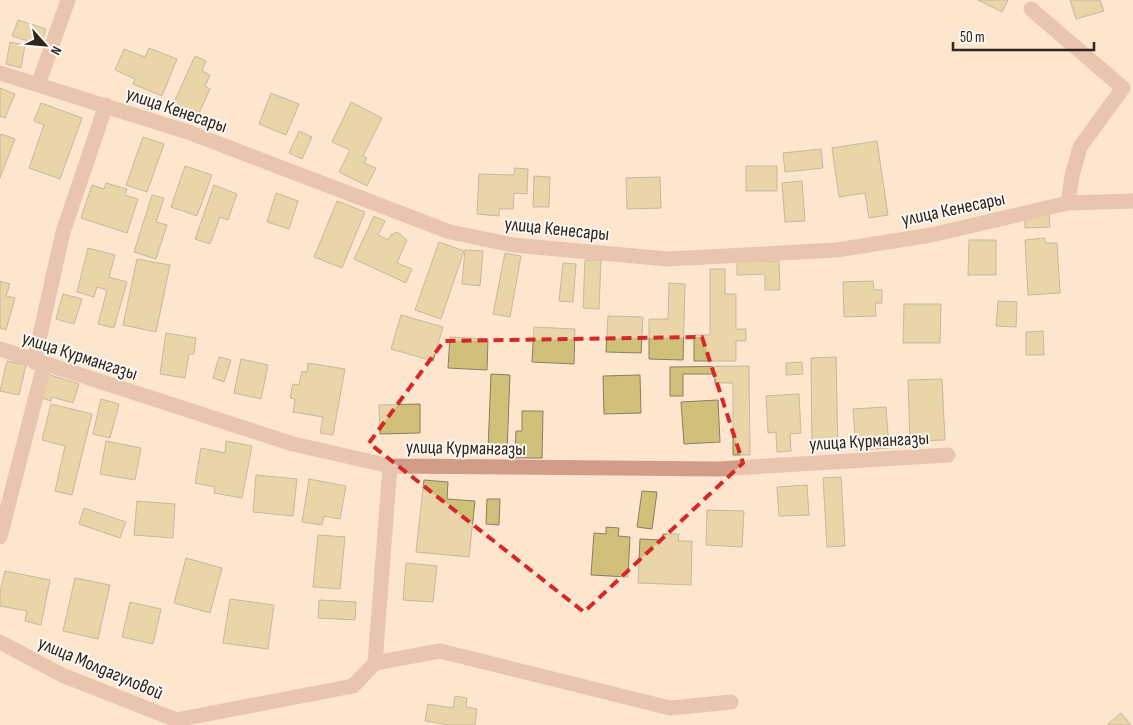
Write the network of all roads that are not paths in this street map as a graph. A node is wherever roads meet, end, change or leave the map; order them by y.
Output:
1 (68, 0) edge
2 (1031, 9) dead end
3 (0, 73) edge
4 (38, 85) junction
5 (106, 105) junction
6 (1133, 202) edge
7 (1068, 203) junction
8 (0, 349) edge
9 (39, 363) junction
10 (948, 455) dead end
11 (390, 466) junction
12 (0, 537) edge
13 (0, 642) edge
14 (375, 663) junction
15 (731, 702) dead end
16 (182, 723) edge

1 - 4 street
2 - 7 street
3 - 4 street, улица Кенесары
4 - 5 street, улица Кенесары
5 - 7 street, улица Кенесары
5 - 9 street
6 - 7 street, улица Кенесары
8 - 9 street, улица Курмангазы
9 - 11 street, улица Курмангазы
9 - 12 street
10 - 11 street, улица Курмангазы
11 - 14 street
13 - 16 street, улица Молдагуловой
14 - 15 street
14 - 16 street

